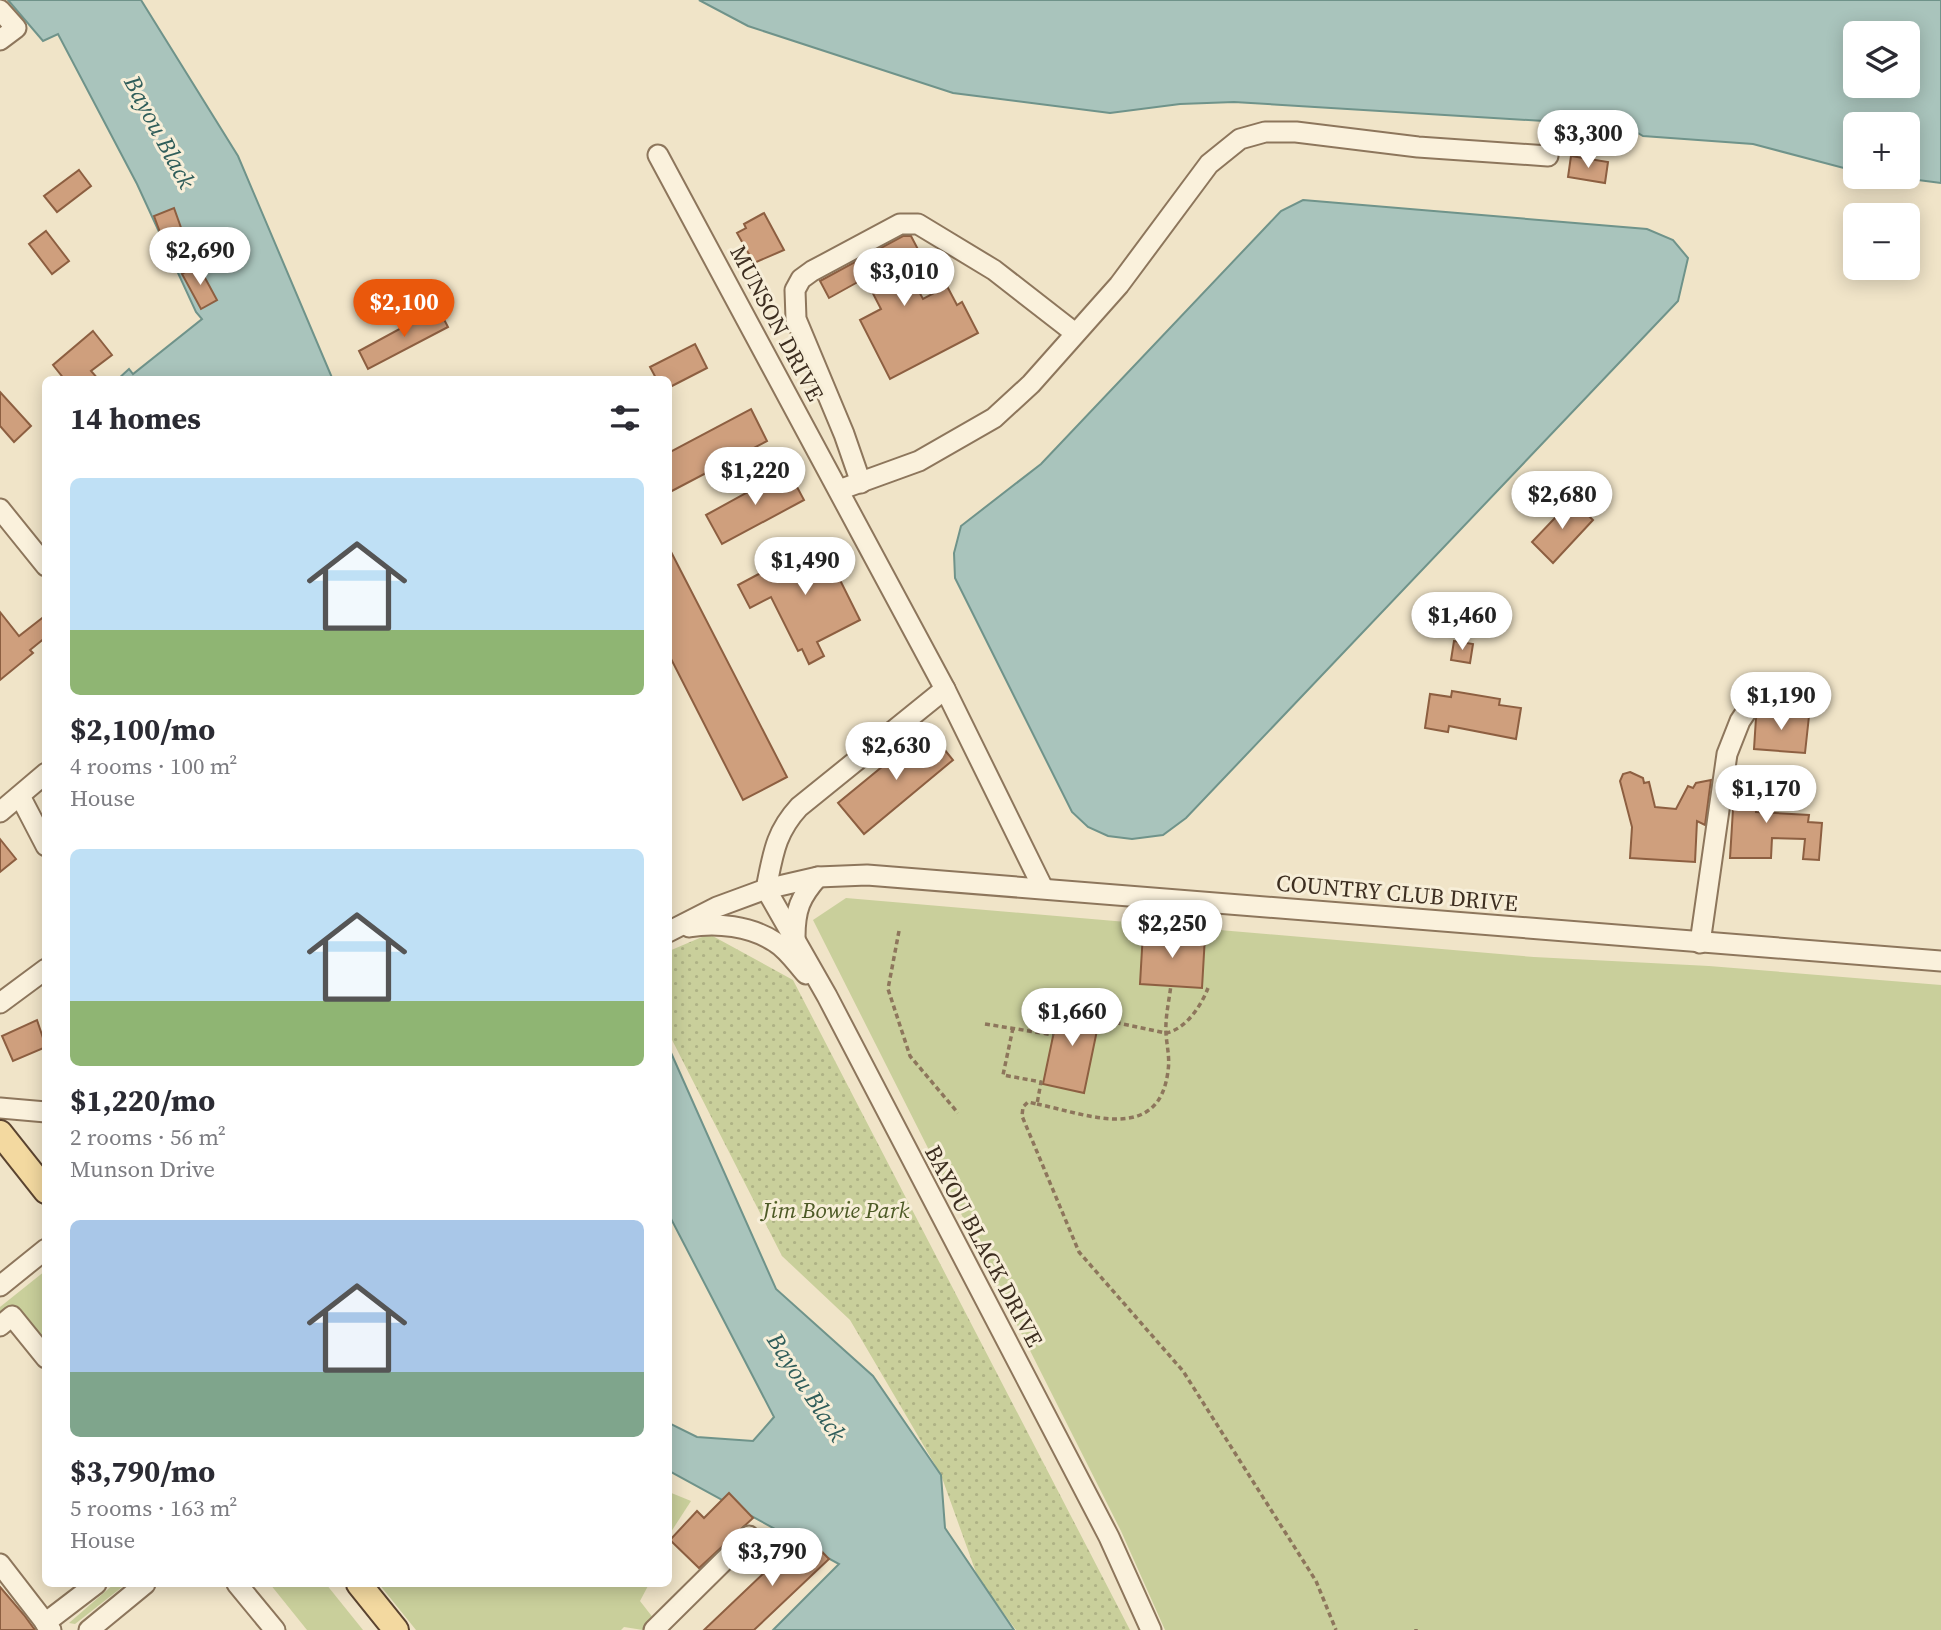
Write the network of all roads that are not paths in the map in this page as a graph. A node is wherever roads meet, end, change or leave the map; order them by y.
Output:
1 (0, 10) edge
2 (0, 40) edge
3 (658, 155) dead end
4 (1548, 156) dead end
5 (1075, 333) junction
6 (861, 483) junction
7 (839, 490) junction
8 (0, 509) edge
9 (42, 561) edge
10 (945, 689) junction
11 (1803, 698) dead end
12 (42, 777) edge
13 (20, 796) junction
14 (0, 812) edge
15 (42, 838) edge
16 (818, 877) junction
17 (1043, 888) junction
18 (766, 889) junction
19 (672, 931) edge
20 (672, 931) edge
21 (795, 938) junction
22 (1700, 943) junction
23 (1941, 961) edge
24 (42, 971) edge
25 (827, 996) junction
26 (0, 1003) edge
27 (0, 1108) edge
28 (42, 1112) edge
29 (0, 1133) edge
30 (42, 1186) edge
31 (42, 1252) edge
32 (0, 1286) edge
33 (0, 1326) edge
34 (42, 1353) edge
35 (749, 1536) dead end
36 (0, 1564) edge
37 (93, 1587) edge
38 (141, 1587) edge
39 (239, 1587) edge
40 (361, 1587) edge
41 (48, 1627) edge
42 (89, 1630) edge
43 (275, 1630) edge
44 (396, 1630) edge
45 (654, 1630) edge
46 (1151, 1630) edge

1 - 2 street
3 - 7 street, MUNSON DRIVE
4 - 5 street
5 - 6 street
5 - 6 street
6 - 7 street
7 - 10 street, MUNSON DRIVE
8 - 9 street
10 - 17 street, MUNSON DRIVE
10 - 18 street
11 - 22 street
12 - 13 street
13 - 14 street
13 - 15 street
16 - 17 street, COUNTRY CLUB DRIVE
16 - 18 street, COUNTRY CLUB DRIVE
16 - 21 street
17 - 22 street, COUNTRY CLUB DRIVE
18 - 19 street, COUNTRY CLUB DRIVE
18 - 21 street, BAYOU BLACK DRIVE
20 - 25 street
21 - 25 street, BAYOU BLACK DRIVE
22 - 23 street, COUNTRY CLUB DRIVE
24 - 26 street
25 - 46 street, BAYOU BLACK DRIVE
27 - 28 street
29 - 30 main road
31 - 32 street
33 - 34 street
35 - 45 street
36 - 41 street
37 - 41 street
38 - 42 street
39 - 43 street
40 - 44 main road

